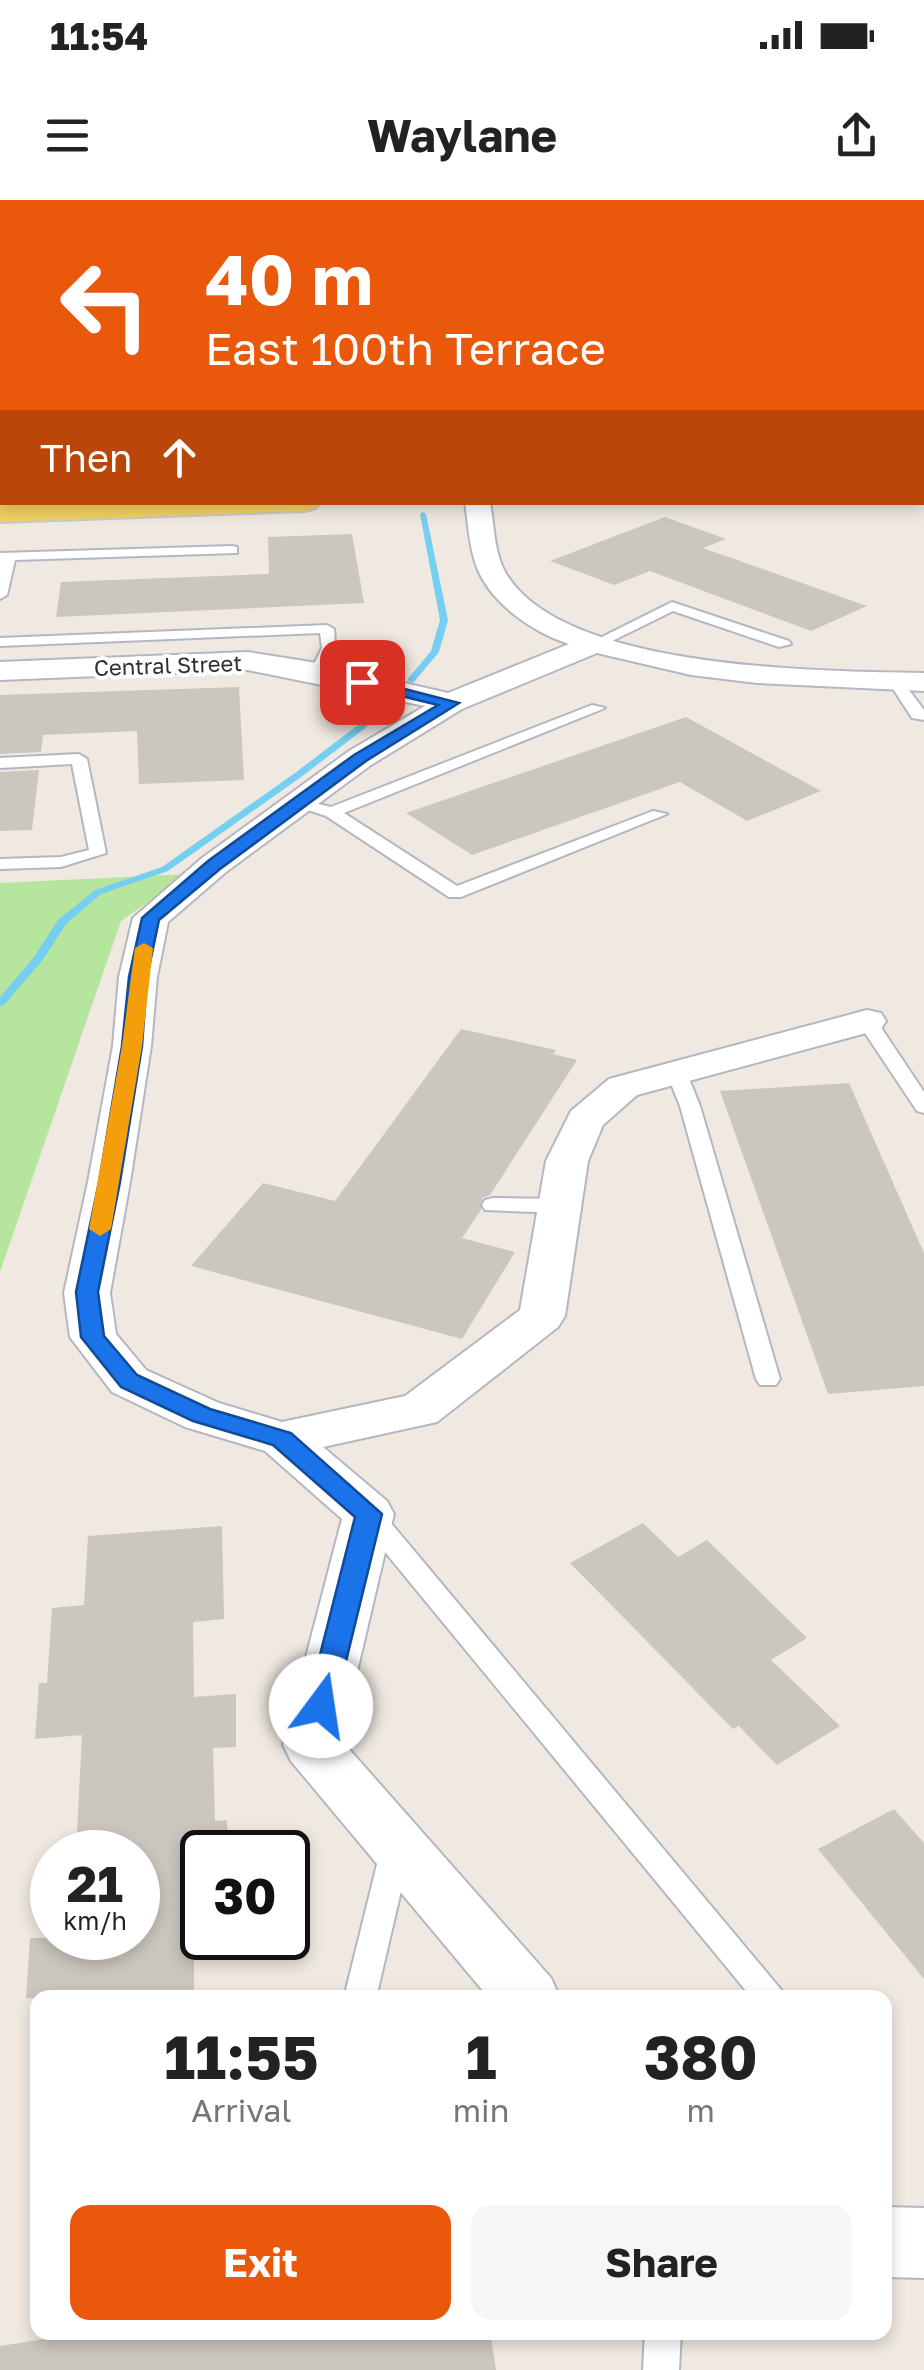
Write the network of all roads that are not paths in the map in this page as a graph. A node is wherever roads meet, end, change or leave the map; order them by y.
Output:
1 (188, 505) edge
2 (478, 505) edge
3 (149, 506) edge
4 (0, 513) edge
5 (232, 550) dead end
6 (5, 557) edge
7 (0, 595) edge
8 (0, 642) edge
9 (595, 644) junction
10 (784, 644) dead end
11 (0, 671) edge
12 (317, 672) junction
13 (910, 682) edge
14 (451, 703) junction
15 (597, 708) dead end
16 (924, 715) edge
17 (0, 763) edge
18 (315, 808) junction
19 (659, 814) dead end
20 (0, 864) edge
21 (867, 1021) joint
22 (676, 1071) junction
23 (924, 1106) edge
24 (493, 1204) dead end
25 (560, 1206) junction
26 (768, 1379) dead end
27 (282, 1439) junction
28 (369, 1514) junction
29 (397, 1845) junction
30 (362, 1990) edge
31 (522, 1990) edge
32 (765, 1990) edge
33 (892, 2242) edge
34 (924, 2243) edge
35 (663, 2340) edge
36 (661, 2370) edge

1 - 3 main road
2 - 9 street
3 - 4 main road
5 - 6 lane
6 - 7 lane
8 - 12 lane
9 - 10 lane
9 - 13 street
9 - 14 street
11 - 12 street, Central Street
12 - 14 street, Central Street
13 - 16 lane
14 - 18 street
15 - 18 lane
17 - 20 lane
18 - 19 lane
18 - 27 street
21 - 22 street
21 - 23 lane
22 - 25 street
22 - 26 lane
24 - 25 lane
25 - 27 street
27 - 28 street
28 - 29 street
28 - 32 lane
29 - 30 lane
29 - 31 street
33 - 34 street
35 - 36 lane

